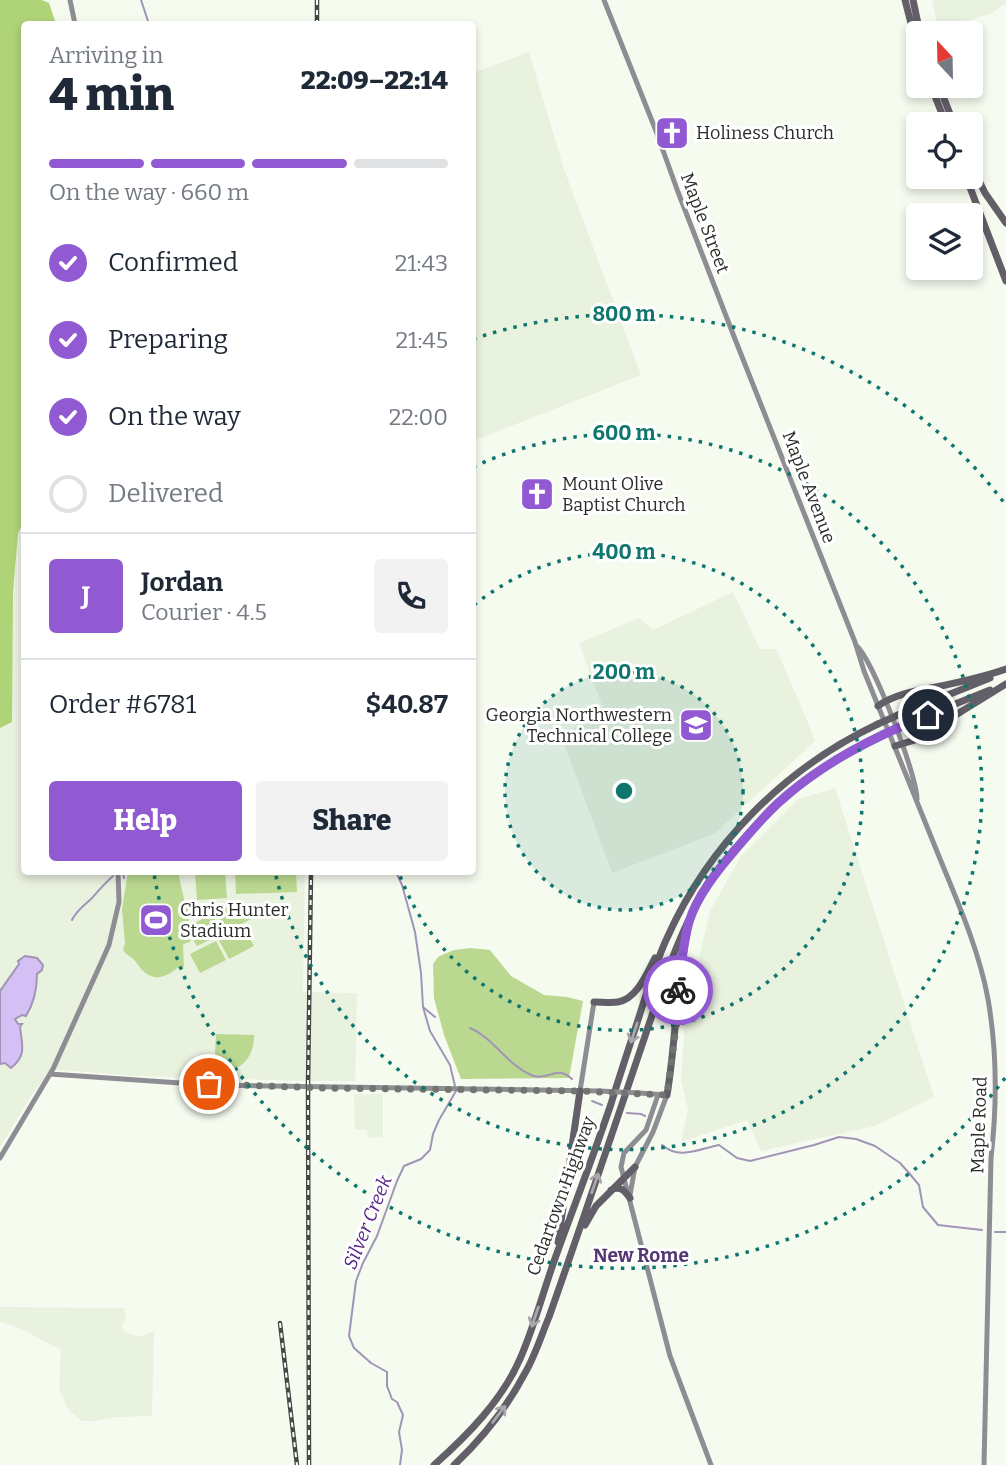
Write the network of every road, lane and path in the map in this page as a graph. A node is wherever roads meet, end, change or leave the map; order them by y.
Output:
1 (70, 0) edge
2 (604, 0) edge
3 (905, 0) edge
4 (913, 0) edge
5 (74, 21) edge
6 (910, 21) edge
7 (917, 21) edge
8 (971, 189) edge
9 (983, 189) edge
10 (1006, 223) edge
11 (1006, 281) edge
12 (734, 339) joint
13 (1006, 670) edge
14 (1006, 684) edge
15 (882, 703) junction
16 (898, 725) junction
17 (885, 731) junction
18 (898, 745) junction
19 (118, 875) edge
20 (690, 920) junction
21 (666, 939) junction
22 (594, 1002) joint
23 (50, 1074) junction
24 (580, 1091) junction
25 (658, 1095) junction
26 (667, 1095) junction
27 (0, 1158) edge
28 (635, 1167) junction
29 (623, 1177) junction
30 (610, 1190) junction
31 (630, 1198) junction
32 (577, 1238) junction
33 (556, 1256) junction
34 (434, 1465) edge
35 (454, 1465) edge
36 (711, 1465) edge
37 (984, 1465) edge

1 - 5 main road
2 - 12 main road, Maple Street
3 - 6 highway
4 - 7 highway
8 - 11 highway
9 - 10 highway
12 - 15 main road, Maple Avenue
13 - 15 highway
13 - 21 highway, Cedartown Highway, bridge
14 - 16 highway, Cedartown Highway
14 - 18 highway
15 - 16 main road, Maple Avenue
15 - 17 main road, Maple Avenue
16 - 17 highway, Cedartown Highway, bridge
16 - 18 main road, Maple Road
17 - 18 main road, Maple Road
17 - 20 highway, Cedartown Highway
18 - 37 main road, Maple Road
19 - 23 main road
20 - 26 highway
32 -> 20 highway, Cedartown Highway
21 - 22 highway
21 -> 33 highway, Cedartown Highway
22 - 24 main road
23 - 24 main road
23 - 27 main road
24 - 25 main road, bridge
24 - 33 highway
25 - 26 main road
25 - 29 main road
26 - 28 main road
28 - 29 highway
28 - 31 main road
29 - 30 highway
29 - 31 main road
30 - 31 highway
30 - 32 highway
31 - 36 main road
35 -> 32 highway, Cedartown Highway
33 -> 34 highway, Cedartown Highway

